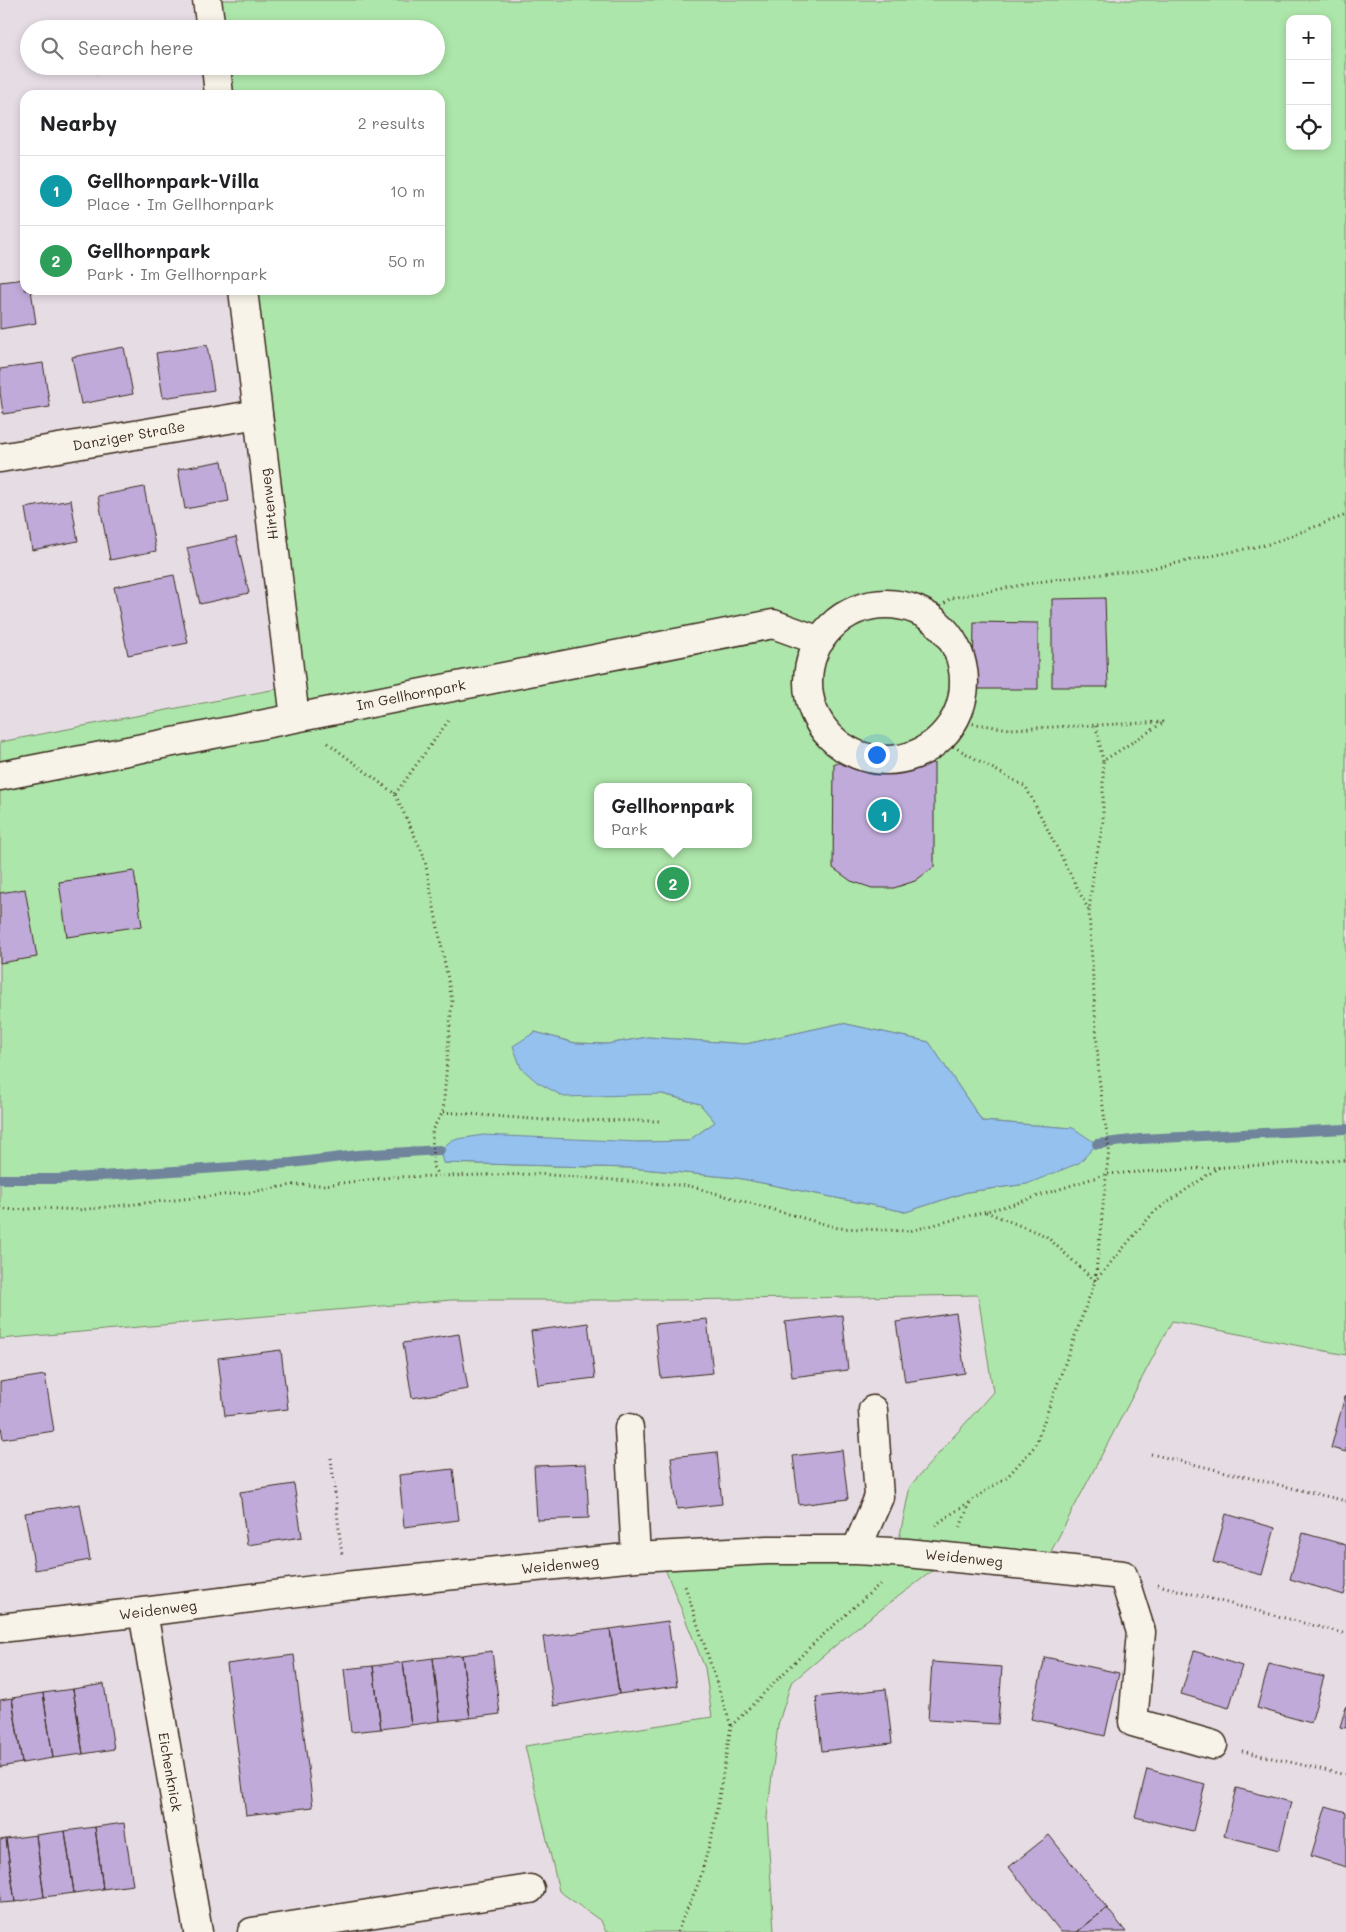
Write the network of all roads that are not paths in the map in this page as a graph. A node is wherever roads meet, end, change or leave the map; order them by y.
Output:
1 (208, 0) edge
2 (210, 20) edge
3 (217, 75) edge
4 (218, 90) edge
5 (244, 295) edge
6 (258, 414) junction
7 (0, 458) edge
8 (820, 642) junction
9 (295, 718) junction
10 (0, 776) edge
11 (873, 1410) dead end
12 (629, 1428) dead end
13 (856, 1550) junction
14 (636, 1557) junction
15 (143, 1612) junction
16 (0, 1628) edge
17 (1213, 1745) road end
18 (530, 1889) dead end
19 (198, 1932) edge
20 (252, 1932) edge

1 - 2 street
3 - 4 street
5 - 6 street, Hirtenweg
6 - 7 street, Danziger Straße
6 - 9 street, Hirtenweg
8 - 8 street
8 - 9 street, Im Gellhornpark
9 - 10 street, Im Gellhornpark
11 - 13 street
12 - 14 street
13 - 14 street, Weidenweg
13 - 17 street, Weidenweg
14 - 15 street, Weidenweg
15 - 16 street, Weidenweg
15 - 19 street, Eichenknick
18 - 20 street

